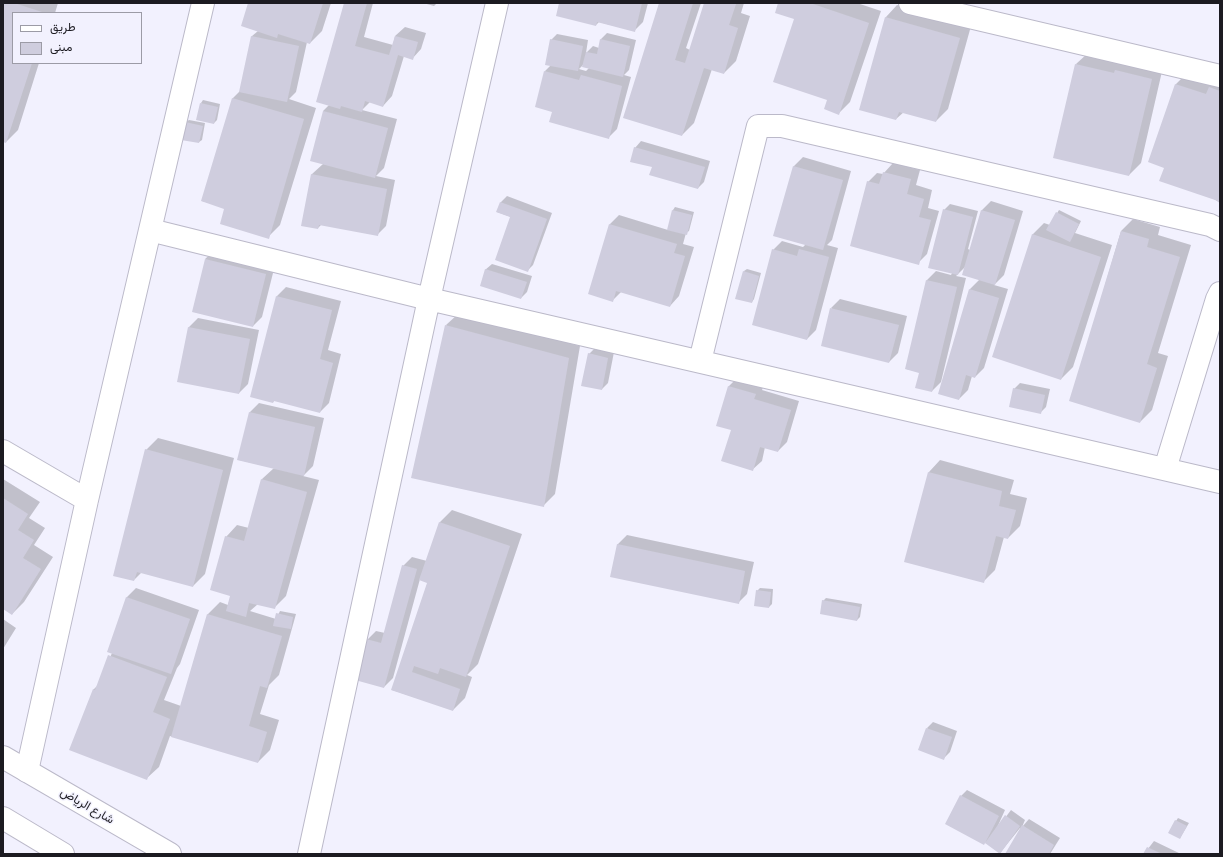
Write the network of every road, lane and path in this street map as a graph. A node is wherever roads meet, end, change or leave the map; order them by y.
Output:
1 (203, 3) edge
2 (497, 3) edge
3 (910, 3) edge
4 (1220, 76) edge
5 (150, 230) junction
6 (1220, 230) edge
7 (1220, 293) edge
8 (429, 299) junction
9 (700, 361) junction
10 (3, 451) edge
11 (1165, 469) junction
12 (1220, 482) edge
13 (87, 500) junction
14 (3, 757) edge
15 (27, 771) junction
16 (3, 818) edge
17 (63, 854) edge
18 (170, 854) edge
19 (309, 854) edge

1 - 5 street
2 - 8 street
3 - 4 street
5 - 8 street
5 - 13 street
6 - 9 street
7 - 11 street
8 - 9 street
8 - 19 street
9 - 11 street
10 - 13 street
11 - 12 street
13 - 15 street
14 - 15 street, شارع الرياض
15 - 18 street, شارع الرياض
16 - 17 street

